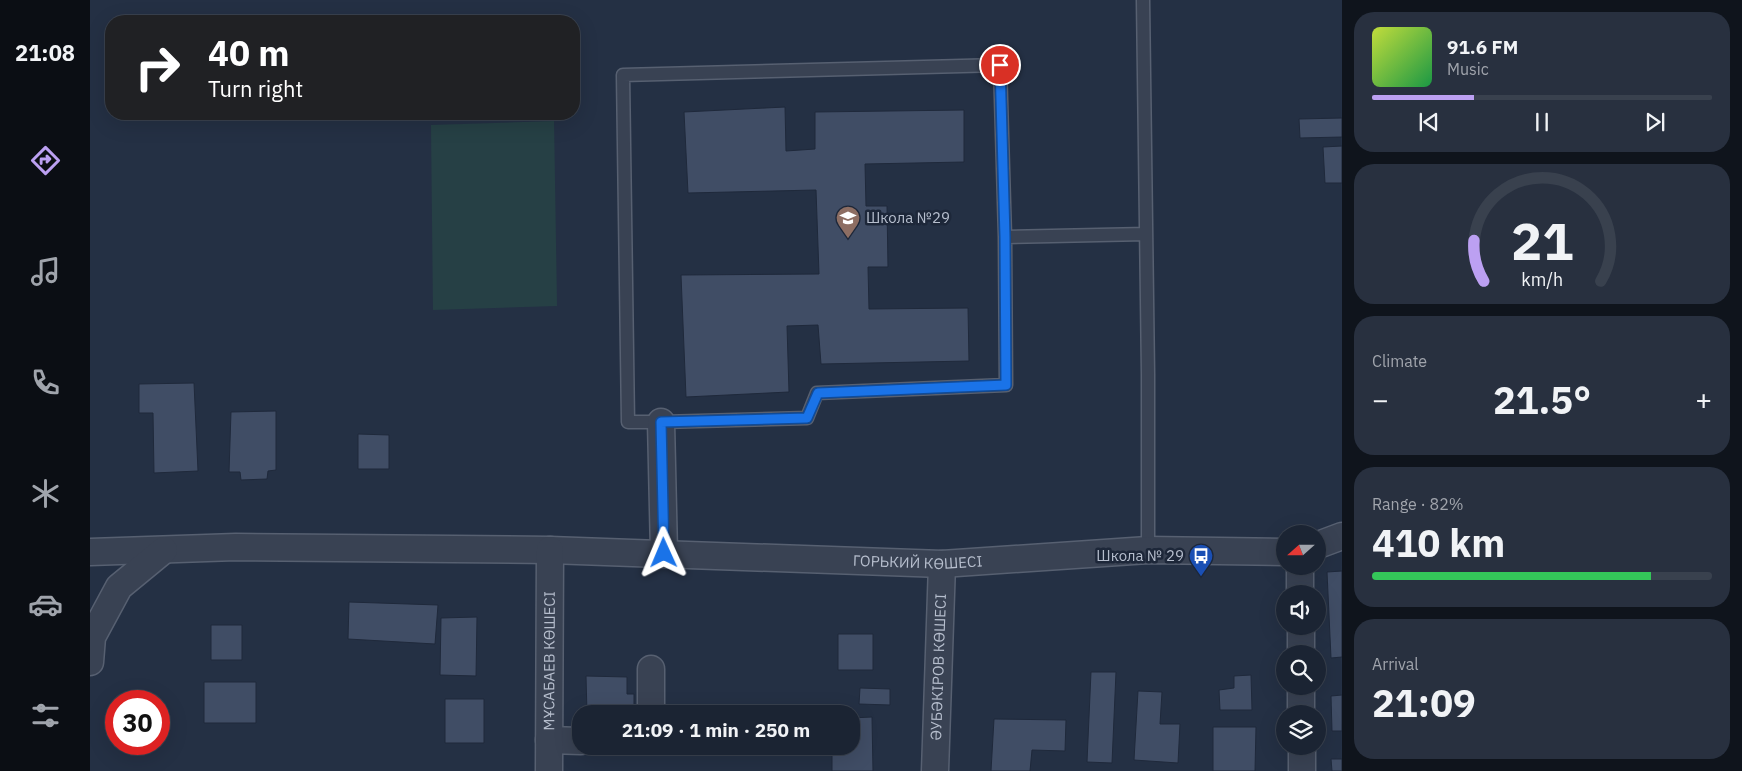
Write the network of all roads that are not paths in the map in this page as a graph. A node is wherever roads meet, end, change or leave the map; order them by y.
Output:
1 (1143, 0) edge
2 (1146, 234) junction
3 (1005, 237) junction
4 (661, 422) junction
5 (1342, 536) edge
6 (1326, 542) edge
7 (164, 550) junction
8 (550, 550) junction
9 (1148, 550) junction
10 (90, 552) edge
11 (1276, 552) edge
12 (664, 553) junction
13 (942, 564) junction
14 (90, 662) edge
15 (651, 669) dead end
16 (651, 705) edge
17 (549, 740) junction
18 (572, 741) edge
19 (1302, 755) edge
20 (549, 771) edge
21 (935, 771) edge
22 (1302, 771) edge

1 - 2 lane
2 - 3 lane
2 - 9 lane
3 - 4 lane
3 - 4 lane
4 - 12 street
5 - 6 street
7 - 8 street, ГОРЬКИЙ КӨШЕСІ
7 - 10 street, ГОРЬКИЙ КӨШЕСІ
7 - 14 street
8 - 12 street, ГОРЬКИЙ КӨШЕСІ
8 - 17 street, МҰСАБАЕВ КӨШЕСІ
9 - 11 street, ГОРЬКИЙ КӨШЕСІ
9 - 13 street, ГОРЬКИЙ КӨШЕСІ
12 - 13 street, ГОРЬКИЙ КӨШЕСІ
13 - 21 street, ӘУБӘКІРОВ КӨШЕСІ
15 - 16 street
17 - 18 street
17 - 20 street, МҰСАБАЕВ КӨШЕСІ
19 - 22 street

